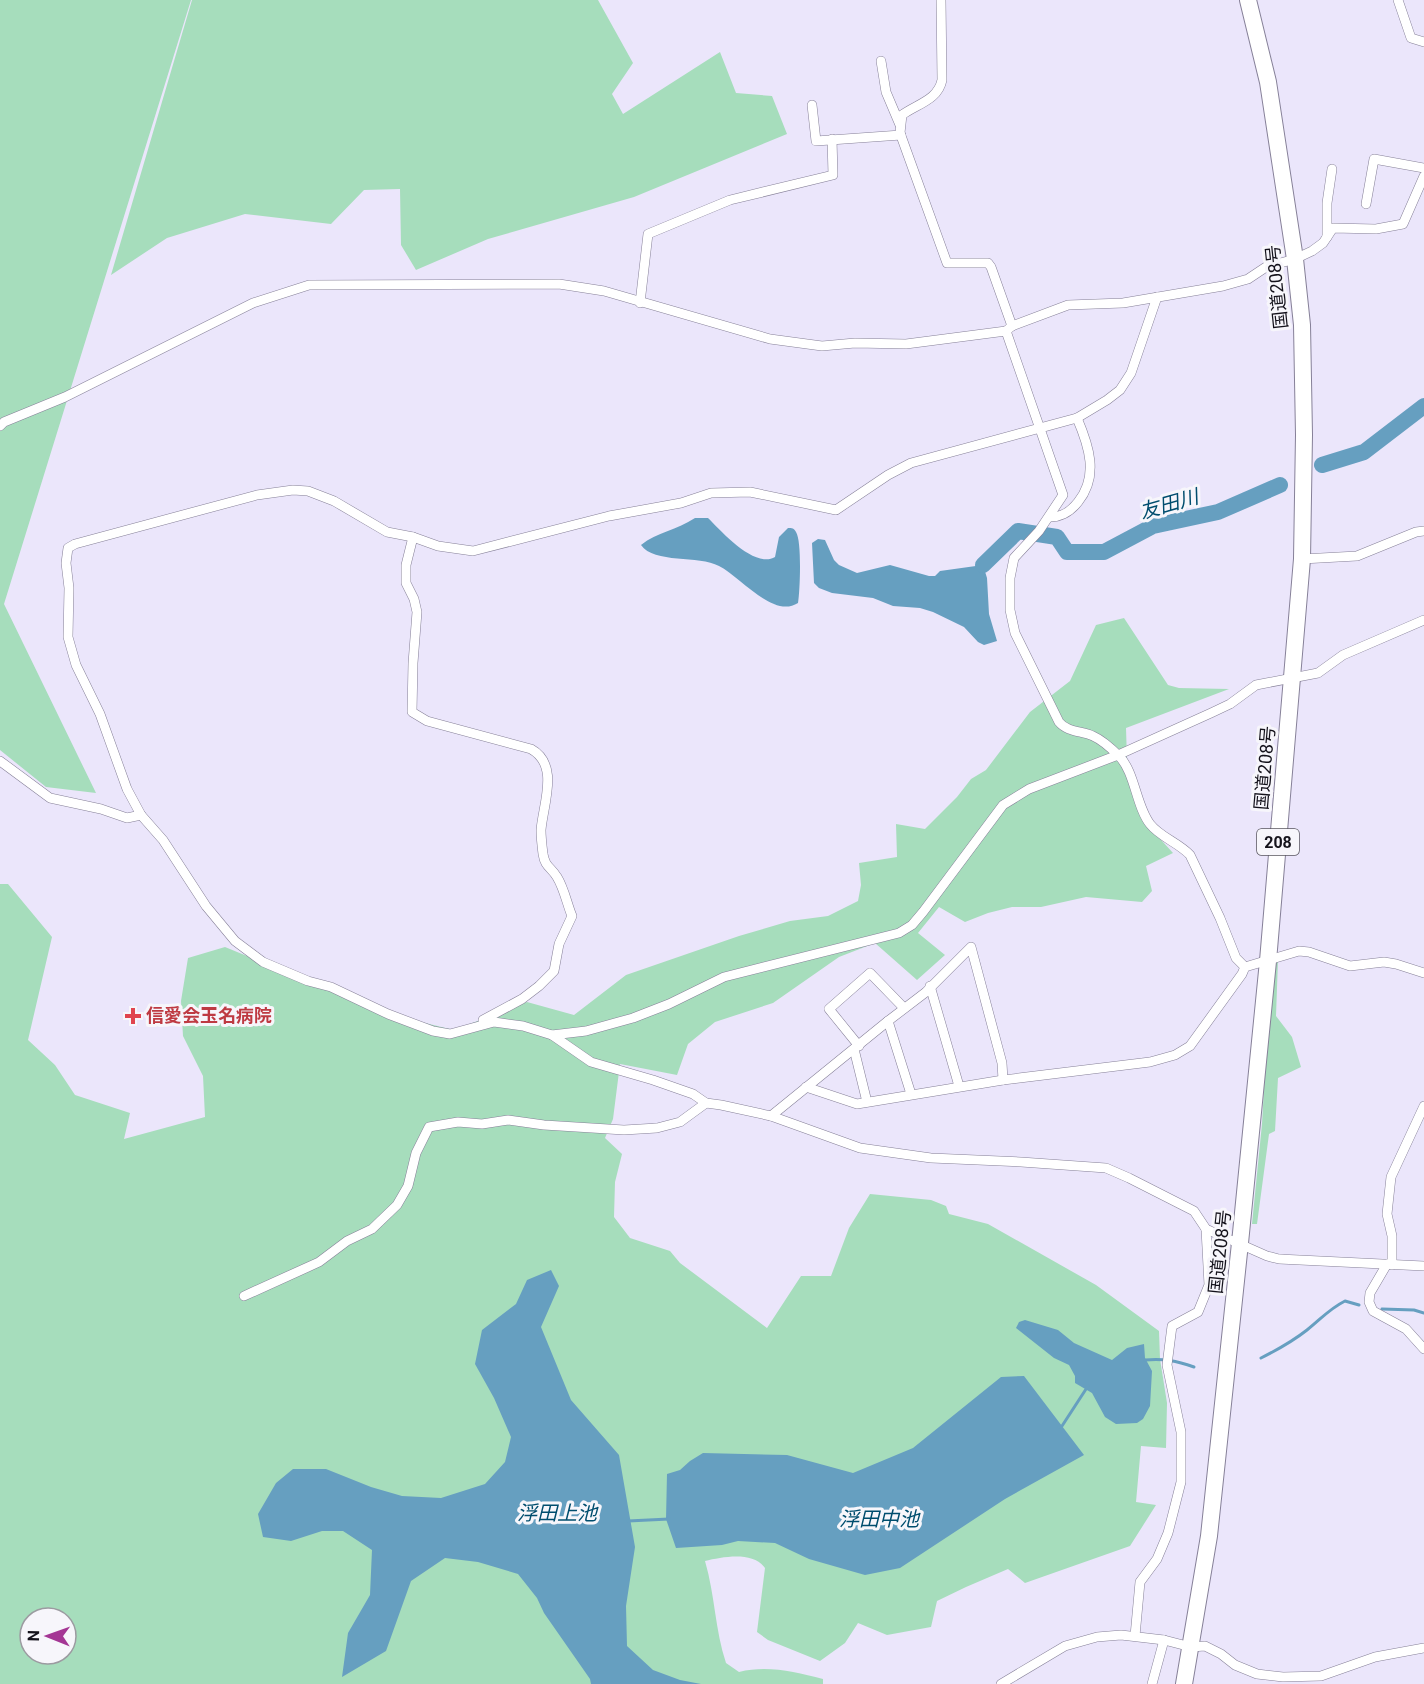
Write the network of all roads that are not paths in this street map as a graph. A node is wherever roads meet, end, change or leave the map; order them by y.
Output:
1 (940, 0) edge
2 (1248, 0) edge
3 (1398, 0) edge
4 (1424, 42) edge
5 (881, 61) dead end
6 (812, 105) dead end
7 (900, 130) junction
8 (832, 139) junction
9 (1424, 168) edge
10 (1332, 169) dead end
11 (1424, 176) edge
12 (1366, 204) dead end
13 (1328, 237) junction
14 (1295, 259) junction
15 (1157, 297) junction
16 (640, 303) junction
17 (1009, 329) junction
18 (1077, 418) junction
19 (0, 426) edge
20 (1040, 428) junction
21 (1050, 518) junction
22 (1424, 531) edge
23 (413, 537) junction
24 (1302, 559) junction
25 (1424, 620) edge
26 (1292, 677) junction
27 (1118, 755) junction
28 (0, 761) edge
29 (141, 815) junction
30 (1268, 961) junction
31 (1245, 968) junction
32 (1424, 973) edge
33 (930, 986) junction
34 (904, 1008) junction
35 (888, 1020) junction
36 (463, 1030) junction
37 (552, 1035) junction
38 (856, 1048) junction
39 (1003, 1080) junction
40 (959, 1086) junction
41 (806, 1087) junction
42 (911, 1094) junction
43 (867, 1102) junction
44 (706, 1103) junction
45 (1424, 1106) edge
46 (771, 1116) junction
47 (1206, 1229) junction
48 (1240, 1244) junction
49 (1390, 1264) junction
50 (1424, 1266) edge
51 (244, 1296) dead end
52 (1424, 1349) edge
53 (1135, 1636) junction
54 (1164, 1640) junction
55 (1191, 1647) junction
56 (1424, 1648) edge
57 (1001, 1684) edge
58 (1152, 1684) edge
59 (1184, 1684) edge

1 - 7 street
2 - 14 highway, 国道208号 / 208
3 - 4 street
5 - 7 street
6 - 8 street
7 - 8 street
7 - 17 street
8 - 16 street
9 - 12 street
10 - 13 street
11 - 13 street
13 - 14 street
14 - 15 street
14 - 24 highway, 国道208号 / 208
15 - 17 street
15 - 18 street
16 - 17 street
16 - 19 street
17 - 20 street
18 - 20 street
18 - 21 street
20 - 21 street
20 - 23 street
21 - 27 street
22 - 24 street
23 - 29 street
23 - 36 street
24 - 26 highway, 国道208号 / 208
25 - 26 street
26 - 27 street
26 - 30 highway, 国道208号 / 208
27 - 31 street
27 - 37 street
28 - 29 street
29 - 36 street
30 - 31 street
30 - 32 street
30 - 48 highway, 国道208号 / 208
31 - 39 street
33 - 34 street
33 - 39 street
33 - 40 street
34 - 35 street
34 - 38 street
35 - 38 street
35 - 42 street
36 - 37 street
37 - 44 street
38 - 41 street
38 - 43 street
39 - 40 street
40 - 42 street
41 - 43 street
41 - 46 street
42 - 43 street
44 - 46 street
44 - 51 street
45 - 49 street
46 - 47 street
47 - 48 street
47 - 53 street
48 - 49 street
48 - 55 highway, 国道208号 / 208
49 - 50 street
49 - 52 street
53 - 54 street
53 - 57 street
54 - 55 street
54 - 58 street
55 - 56 street
55 - 59 highway, 国道208号 / 208

